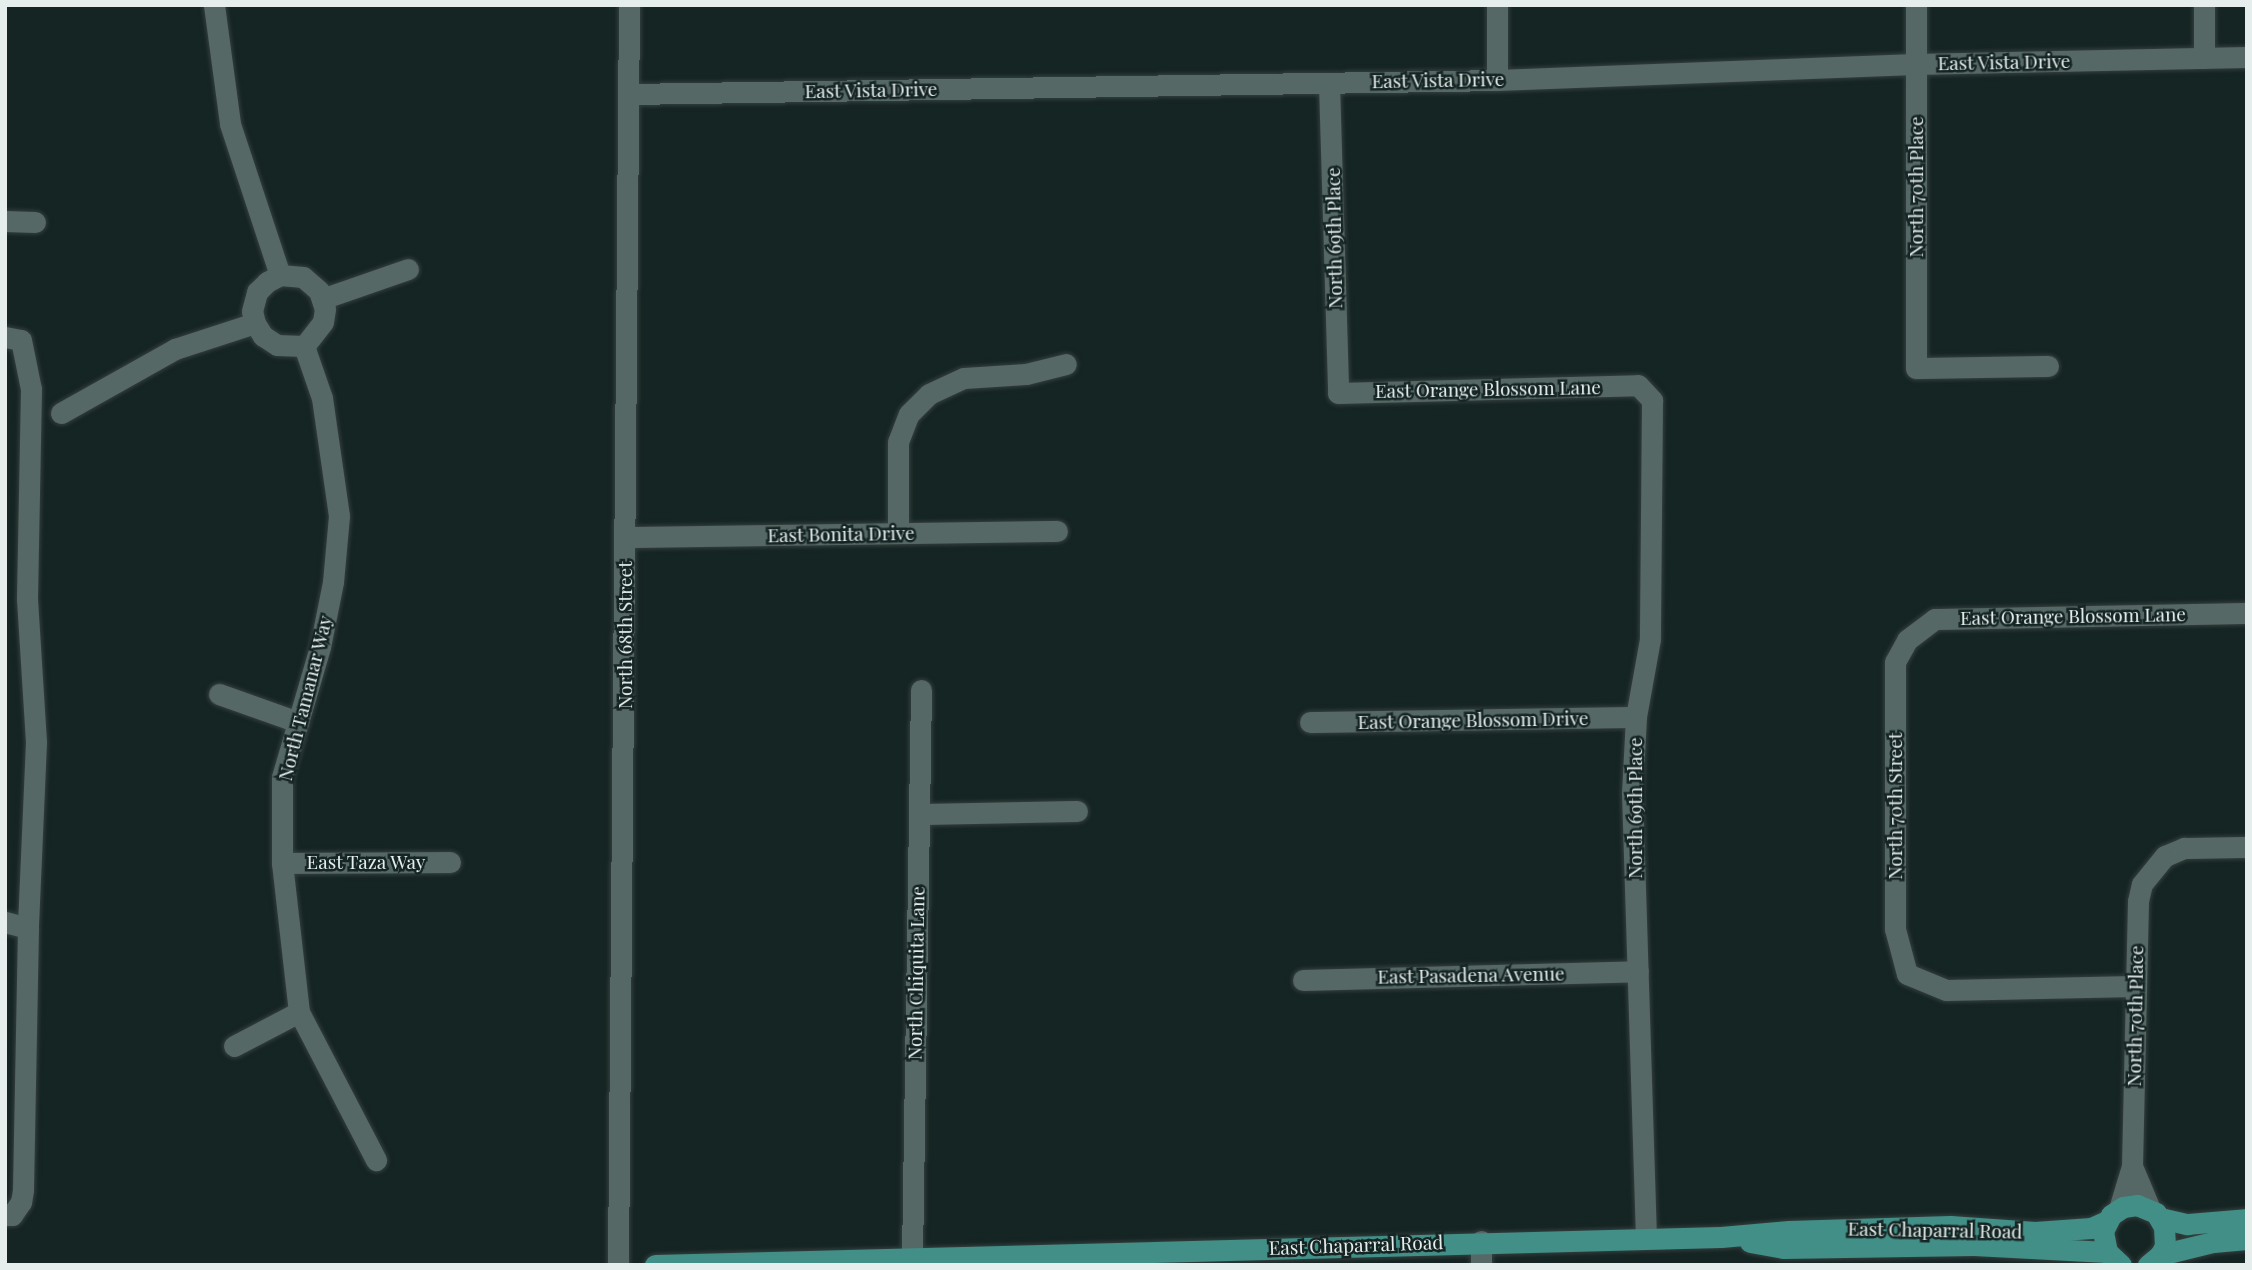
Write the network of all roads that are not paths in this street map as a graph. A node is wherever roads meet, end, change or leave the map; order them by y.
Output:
1 (214, 5) edge
2 (629, 5) edge
3 (1497, 5) edge
4 (1916, 5) edge
5 (2204, 5) edge
6 (2247, 57) edge
7 (2204, 58) junction
8 (1915, 64) junction
9 (1497, 80) junction
10 (1329, 83) junction
11 (629, 94) junction
12 (5, 221) edge
13 (35, 222) dead end
14 (408, 270) dead end
15 (280, 275) junction
16 (322, 299) junction
17 (254, 323) junction
18 (5, 337) edge
19 (304, 346) junction
20 (1066, 364) dead end
21 (2048, 366) dead end
22 (1638, 386) joint
23 (1338, 393) joint
24 (61, 413) dead end
25 (1057, 531) dead end
26 (898, 533) junction
27 (626, 537) junction
28 (2247, 614) edge
29 (1907, 640) joint
30 (921, 690) dead end
31 (219, 694) dead end
32 (1636, 717) junction
33 (298, 722) junction
34 (1310, 722) dead end
35 (1077, 811) dead end
36 (921, 814) junction
37 (2247, 847) edge
38 (450, 862) dead end
39 (282, 863) junction
40 (5, 922) edge
41 (28, 928) junction
42 (1637, 971) junction
43 (1303, 979) dead end
44 (2135, 986) junction
45 (299, 1012) junction
46 (234, 1046) dead end
47 (376, 1160) dead end
48 (2133, 1166) junction
49 (2155, 1214) junction
50 (5, 1215) edge
51 (2113, 1215) junction
52 (2246, 1229) edge
53 (1721, 1237) junction
54 (1646, 1238) junction
55 (1481, 1241) junction
56 (912, 1256) junction
57 (2169, 1258) edge
58 (952, 1260) edge
59 (2115, 1260) edge
60 (618, 1265) edge
61 (655, 1265) edge
62 (1480, 1265) edge

1 - 15 street
2 - 11 street, North 68th Street
3 - 9 street
4 - 8 street, North 70th Place
5 - 7 street
6 - 7 street, East Vista Drive
7 - 8 street, East Vista Drive
8 - 9 street, East Vista Drive
8 - 21 street, North 70th Place
9 - 10 street, East Vista Drive
10 - 11 street, East Vista Drive
10 - 23 street, North 69th Place
11 - 27 street, North 68th Street
12 - 13 street
14 - 16 street
15 - 16 street
15 - 17 street
16 - 19 street
17 - 19 street
17 - 24 street
18 - 41 street
19 - 33 street, North Tamanar Way
20 - 26 street
22 - 23 street, East Orange Blossom Lane
22 - 32 street, North 69th Place
25 - 26 street, East Bonita Drive
26 - 27 street, East Bonita Drive
27 - 60 street, North 68th Street
28 - 29 street, East Orange Blossom Lane
29 - 44 street, North 70th Street
30 - 36 street, North Chiquita Lane
31 - 33 street
32 - 34 street, East Orange Blossom Drive
32 - 42 street, North 69th Place
33 - 39 street, North Tamanar Way
35 - 36 street
36 - 56 street, North Chiquita Lane
37 - 44 street, North 70th Place
38 - 39 street, East Taza Way
39 - 45 street, North Tamanar Way
40 - 41 street
41 - 50 street
42 - 43 street, East Pasadena Avenue
42 - 54 street, North 69th Place
44 - 48 street, North 70th Place
45 - 46 street
45 - 47 street, North Tamanar Way
48 - 49 street, North 70th Place
48 - 51 street, North 70th Place
49 - 51 main road, East Chaparral Road
49 - 52 main road
49 - 57 main road
51 - 53 main road, East Chaparral Road
51 - 59 main road
52 - 57 main road
53 - 54 main road, East Chaparral Road
53 - 59 main road, East Chaparral Road
54 - 55 main road, East Chaparral Road
55 - 58 main road, East Chaparral Road
55 - 62 street
56 - 58 main road, East Chaparral Road
56 - 61 main road, East Chaparral Road

